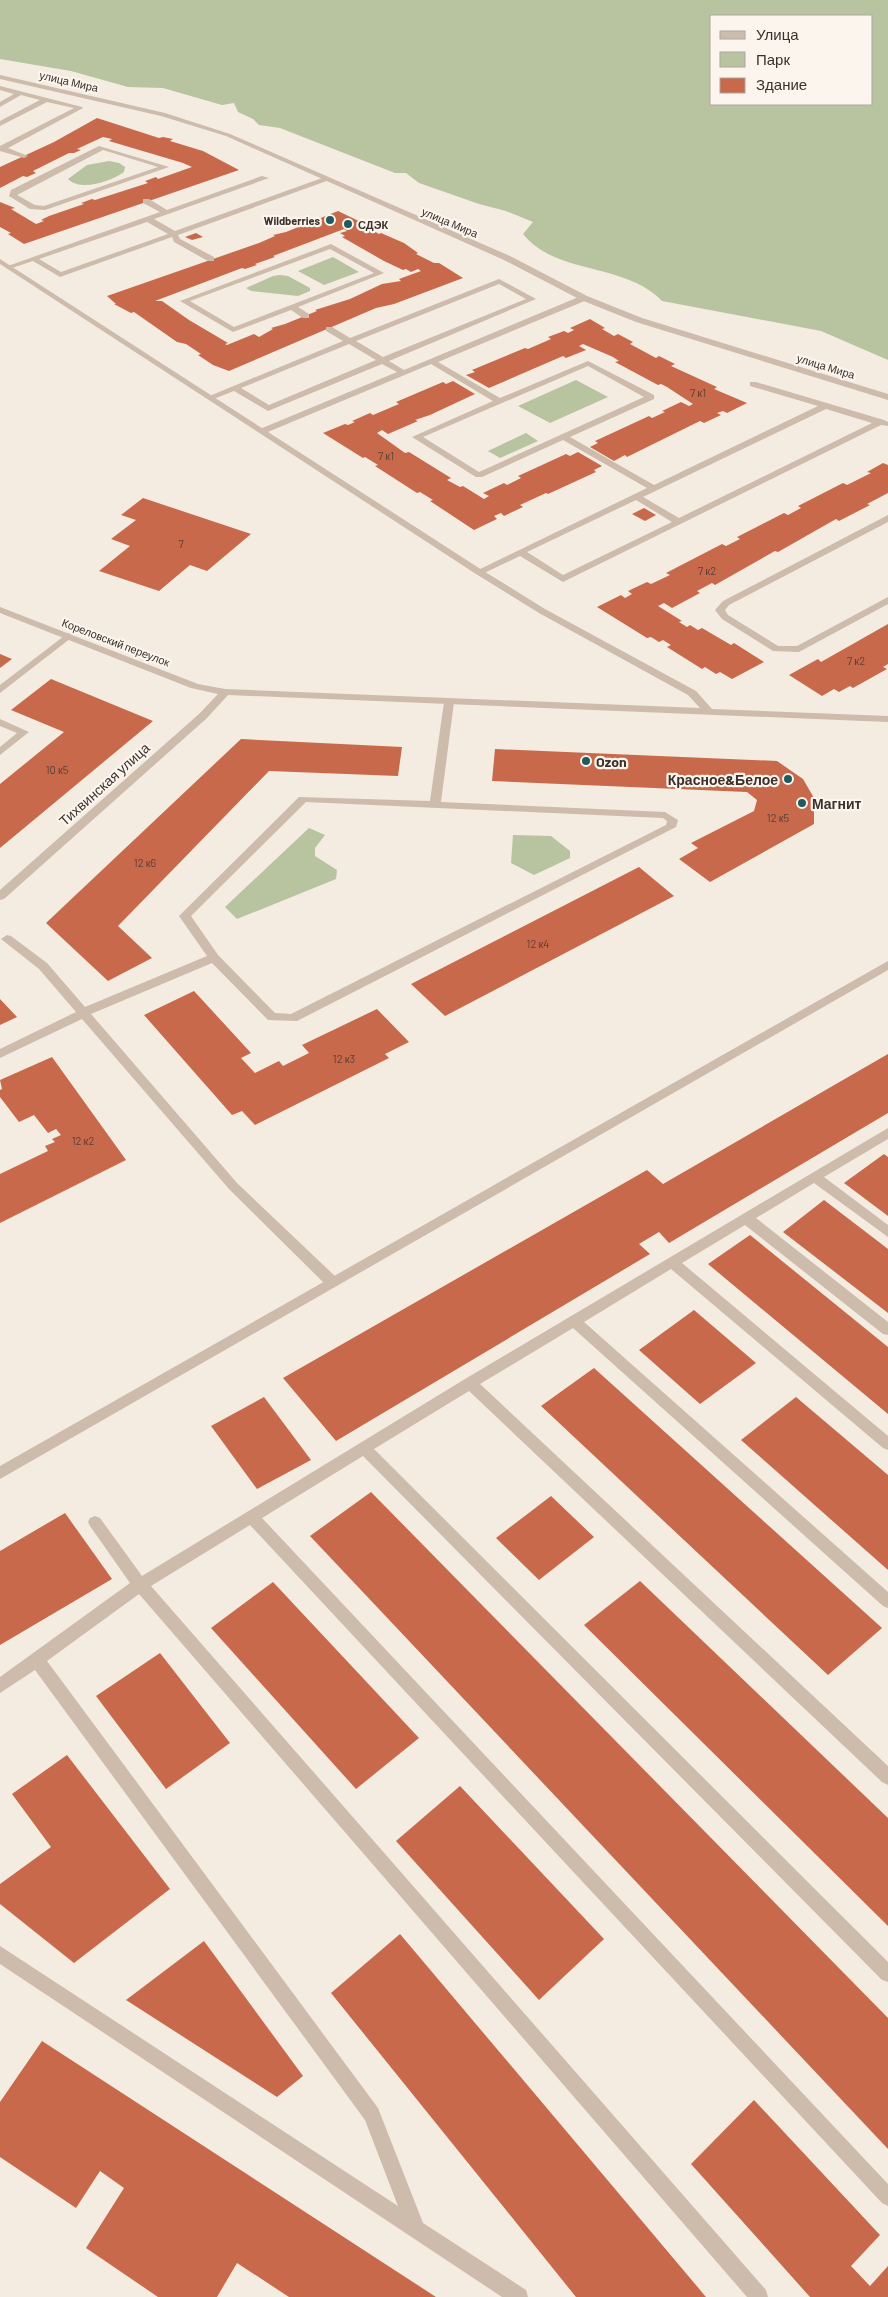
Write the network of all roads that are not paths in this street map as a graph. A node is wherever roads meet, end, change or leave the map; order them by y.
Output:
1 (0, 77) edge
2 (0, 88) edge
3 (51, 88) junction
4 (20, 93) junction
5 (34, 97) junction
6 (46, 100) junction
7 (0, 105) edge
8 (0, 124) edge
9 (2, 149) edge
10 (24, 156) dead end
11 (48, 164) dead end
12 (62, 168) junction
13 (265, 178) dead end
14 (328, 179) junction
15 (116, 184) junction
16 (126, 190) dead end
17 (146, 201) dead end
18 (166, 212) junction
19 (148, 219) junction
20 (174, 234) junction
21 (34, 259) junction
22 (211, 260) dead end
23 (0, 261) edge
24 (9, 267) junction
25 (232, 272) dead end
26 (244, 279) junction
27 (584, 298) junction
28 (292, 307) junction
29 (306, 316) dead end
30 (329, 329) dead end
31 (350, 341) junction
32 (383, 360) junction
33 (431, 362) junction
34 (404, 373) junction
35 (753, 384) dead end
36 (235, 388) junction
37 (211, 397) junction
38 (888, 397) edge
39 (500, 401) junction
40 (825, 406) junction
41 (884, 423) edge
42 (263, 432) junction
43 (564, 437) junction
44 (654, 488) junction
45 (636, 496) junction
46 (888, 518) edge
47 (679, 522) junction
48 (520, 552) junction
49 (479, 572) junction
50 (888, 600) edge
51 (0, 610) edge
52 (68, 636) junction
53 (0, 690) edge
54 (225, 692) junction
55 (449, 702) junction
56 (710, 713) junction
57 (888, 719) edge
58 (0, 722) edge
59 (0, 752) edge
60 (435, 805) junction
61 (0, 896) edge
62 (7, 939) dead end
63 (214, 958) junction
64 (888, 966) edge
65 (83, 1013) junction
66 (0, 1054) edge
67 (886, 1137) edge
68 (815, 1177) junction
69 (746, 1218) junction
70 (888, 1232) edge
71 (672, 1262) junction
72 (332, 1282) junction
73 (574, 1321) junction
74 (888, 1330) edge
75 (470, 1383) junction
76 (888, 1444) edge
77 (364, 1448) junction
78 (0, 1473) edge
79 (252, 1517) junction
80 (95, 1522) dead end
81 (140, 1585) junction
82 (888, 1601) edge
83 (37, 1660) junction
84 (0, 1686) edge
85 (888, 1777) edge
86 (0, 1954) edge
87 (888, 1974) edge
88 (888, 2197) edge
89 (416, 2229) junction
90 (519, 2297) edge
91 (759, 2297) edge

1 - 3 street, улица Мира
2 - 4 street
3 - 5 street
3 - 14 street, улица Мира
4 - 5 street
4 - 7 street
5 - 6 street
6 - 8 street
6 - 9 street
9 - 10 street
11 - 12 street
12 - 15 street
12 - 15 street
13 - 18 street
14 - 20 street
14 - 27 street, улица Мира
15 - 16 street
17 - 18 street
18 - 19 street
19 - 20 street
19 - 21 street
20 - 21 street
20 - 22 street
21 - 24 street
23 - 24 street
24 - 37 street
25 - 26 street
26 - 28 street
26 - 28 street
27 - 33 street
27 - 38 street, улица Мира
28 - 29 street
30 - 31 street
31 - 32 street
31 - 32 street
31 - 36 street
32 - 34 street
32 - 36 street
33 - 34 street
33 - 39 street
34 - 42 street
35 - 40 street
36 - 37 street
37 - 42 street
39 - 43 street
39 - 43 street
40 - 41 street
40 - 44 street
41 - 47 street
42 - 49 street
43 - 44 street
44 - 45 street
45 - 47 street
45 - 48 street
46 - 50 street
47 - 48 street
48 - 49 street
49 - 56 street
51 - 52 street, Кореловский переулок
52 - 53 street
52 - 54 street, Кореловский переулок
54 - 55 street, Кореловский переулок
54 - 61 street, Тихвинская улица
55 - 56 street, Кореловский переулок
55 - 60 street
56 - 57 street, Кореловский переулок
58 - 59 street
60 - 63 street
60 - 63 street
62 - 65 street
63 - 65 street
64 - 72 street
65 - 66 street
65 - 72 street
67 - 68 street
68 - 69 street
68 - 70 street
69 - 71 street
69 - 74 street
71 - 73 street
71 - 76 street
72 - 78 street
73 - 75 street
73 - 82 street
75 - 77 street
75 - 85 street
77 - 79 street
77 - 87 street
79 - 81 street
79 - 88 street
80 - 81 street
81 - 83 street
81 - 91 street
83 - 84 street
83 - 89 street
86 - 89 street
89 - 90 street

